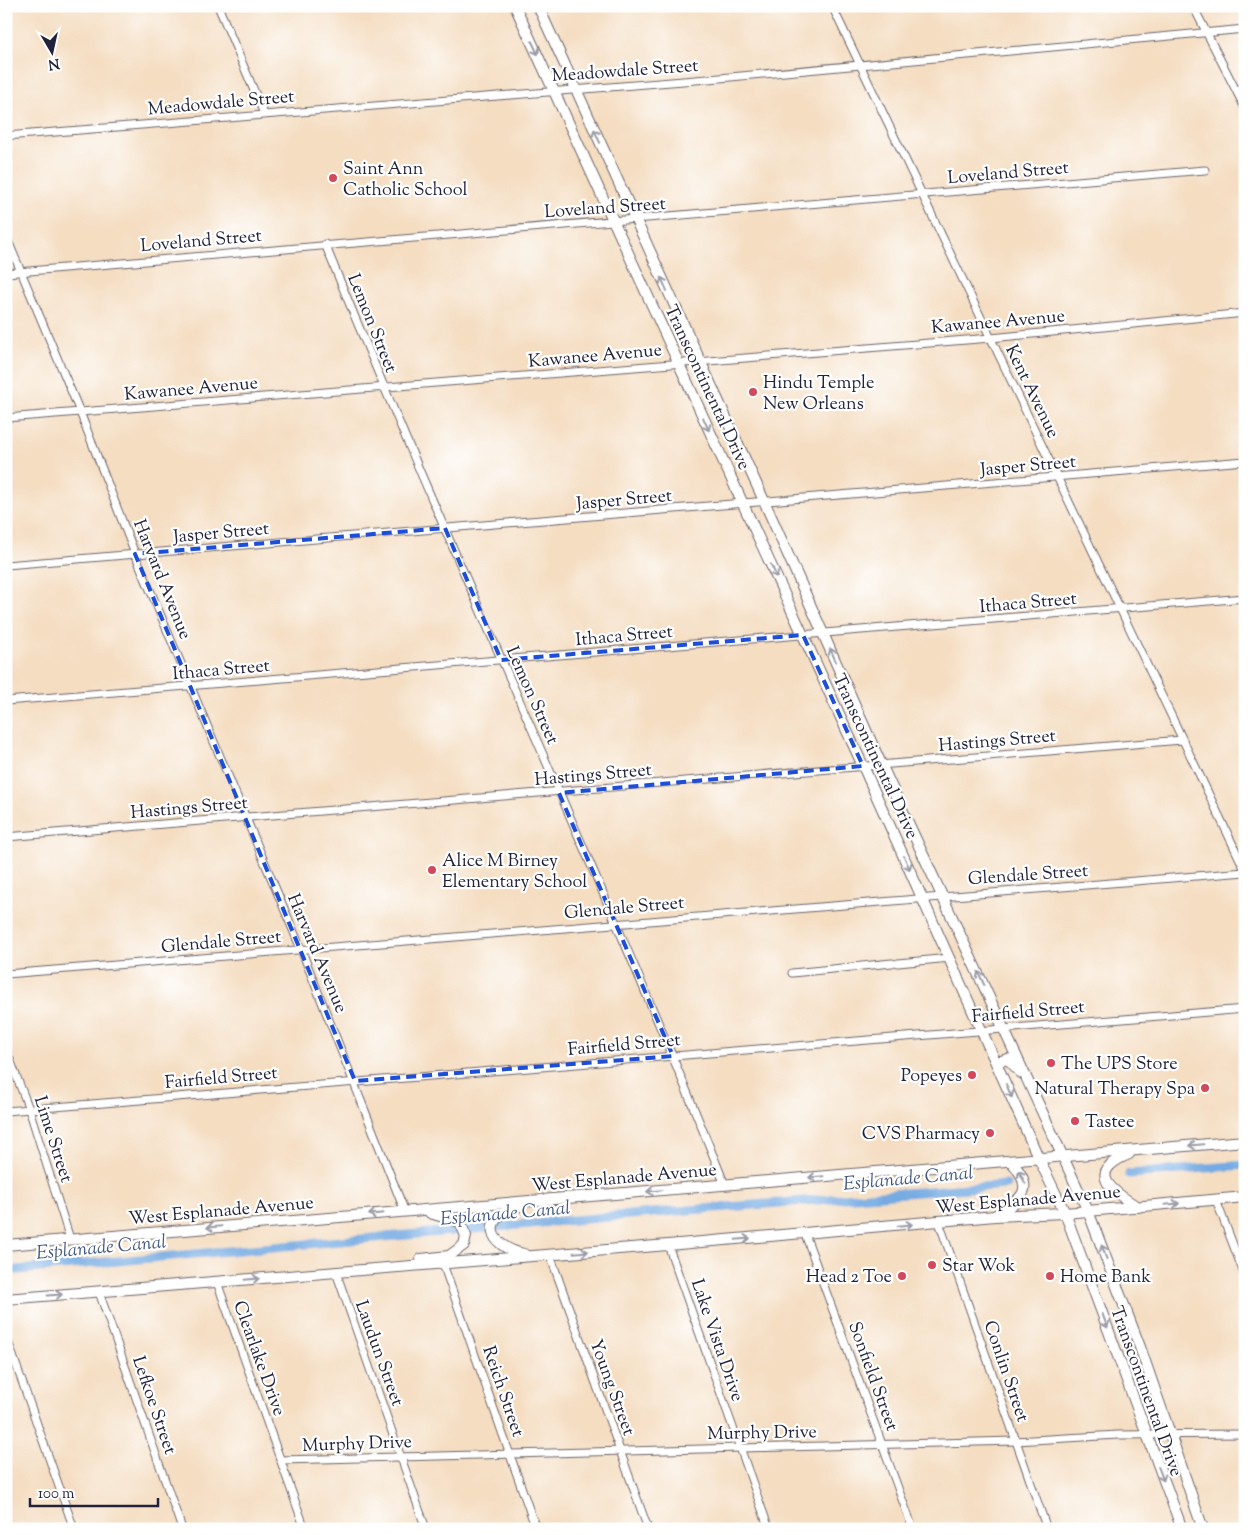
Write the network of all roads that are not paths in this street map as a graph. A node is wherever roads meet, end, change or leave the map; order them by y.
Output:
1 (218, 6) edge
2 (515, 6) edge
3 (538, 6) edge
4 (832, 6) edge
5 (1193, 6) edge
6 (1245, 29) edge
7 (1206, 32) junction
8 (860, 64) junction
9 (576, 89) junction
10 (554, 90) junction
11 (1245, 108) edge
12 (264, 114) junction
13 (6, 136) edge
14 (1205, 170) dead end
15 (922, 194) junction
16 (635, 220) junction
17 (614, 221) junction
18 (6, 236) edge
19 (325, 244) junction
20 (20, 272) junction
21 (6, 273) edge
22 (1245, 313) edge
23 (991, 338) junction
24 (700, 362) junction
25 (679, 363) junction
26 (382, 387) junction
27 (80, 412) junction
28 (6, 418) edge
29 (1245, 461) edge
30 (1059, 478) junction
31 (765, 503) junction
32 (743, 504) junction
33 (445, 528) junction
34 (135, 554) junction
35 (6, 565) edge
36 (1245, 598) edge
37 (1121, 609) junction
38 (823, 633) junction
39 (803, 635) junction
40 (501, 660) junction
41 (192, 687) junction
42 (6, 701) edge
43 (1182, 740) junction
44 (881, 764) junction
45 (863, 766) junction
46 (559, 793) junction
47 (244, 818) junction
48 (6, 837) edge
49 (1245, 871) edge
50 (944, 896) junction
51 (922, 897) junction
52 (616, 923) junction
53 (302, 949) junction
54 (950, 958) junction
55 (792, 973) dead end
56 (6, 974) edge
57 (1245, 1009) edge
58 (1004, 1028) junction
59 (982, 1030) junction
60 (6, 1049) edge
61 (673, 1056) junction
62 (996, 1062) junction
63 (1026, 1076) junction
64 (355, 1081) junction
65 (28, 1109) junction
66 (6, 1111) edge
67 (1245, 1141) edge
68 (1137, 1150) junction
69 (1062, 1157) junction
70 (1039, 1159) junction
71 (1011, 1161) junction
72 (725, 1184) junction
73 (1245, 1197) edge
74 (547, 1200) junction
75 (1216, 1200) junction
76 (1138, 1206) junction
77 (418, 1210) junction
78 (1088, 1210) junction
79 (405, 1212) junction
80 (1065, 1213) junction
81 (995, 1216) junction
82 (939, 1222) junction
83 (805, 1234) junction
84 (70, 1239) junction
85 (6, 1244) edge
86 (668, 1246) junction
87 (550, 1255) junction
88 (536, 1256) junction
89 (442, 1264) junction
90 (364, 1270) junction
91 (336, 1272) junction
92 (1245, 1276) edge
93 (218, 1282) junction
94 (99, 1292) junction
95 (6, 1299) edge
96 (6, 1336) edge
97 (1245, 1434) edge
98 (1146, 1436) junction
99 (1171, 1436) junction
100 (1015, 1440) junction
101 (883, 1444) junction
102 (739, 1448) junction
103 (620, 1451) junction
104 (509, 1453) junction
105 (402, 1456) junction
106 (281, 1460) junction
107 (74, 1529) edge
108 (182, 1529) edge
109 (305, 1529) edge
110 (426, 1529) edge
111 (536, 1529) edge
112 (648, 1529) edge
113 (769, 1529) edge
114 (913, 1529) edge
115 (1047, 1529) edge
116 (1182, 1529) edge
117 (1203, 1529) edge

1 - 12 street
2 -> 10 street, Transcontinental Drive
3 - 9 street, Transcontinental Drive
4 - 8 street, Kent Avenue
5 - 7 street
6 - 7 street, Meadowdale Street
7 - 8 street, Meadowdale Street
7 - 11 street
8 - 9 street, Meadowdale Street
8 - 15 street, Kent Avenue
9 - 10 street, Meadowdale Street
16 -> 9 street, Transcontinental Drive
10 - 12 street, Meadowdale Street
10 - 17 street, Transcontinental Drive
12 - 13 street, Meadowdale Street
14 - 15 street, Loveland Street
15 - 16 street, Loveland Street
15 - 23 street, Kent Avenue
16 - 17 street, Loveland Street
24 -> 16 street, Transcontinental Drive
17 - 19 street, Loveland Street
17 - 25 street, Transcontinental Drive
18 - 20 street, Harvard Avenue
19 - 20 street, Loveland Street
19 - 26 street, Lemon Street
20 - 21 street, Loveland Street
20 - 27 street, Harvard Avenue
22 - 23 street, Kawanee Avenue
23 - 24 street, Kawanee Avenue
23 - 30 street, Kent Avenue
24 - 25 street, Kawanee Avenue
24 - 31 street, Transcontinental Drive
25 - 26 street, Kawanee Avenue
25 -> 32 street, Transcontinental Drive
26 - 27 street, Kawanee Avenue
26 - 33 street, Lemon Street
27 - 28 street, Kawanee Avenue
27 - 34 street, Harvard Avenue
29 - 30 street, Jasper Street
30 - 31 street, Jasper Street
30 - 37 street, Kent Avenue
31 - 32 street, Jasper Street
31 - 38 street, Transcontinental Drive
32 - 33 street, Jasper Street
32 -> 39 street, Transcontinental Drive
33 - 34 street, Jasper Street
33 - 40 street, Lemon Street
34 - 35 street, Jasper Street
34 - 41 street, Harvard Avenue
36 - 37 street, Ithaca Street
37 - 38 street, Ithaca Street
37 - 43 street, Kent Avenue
38 - 39 street, Ithaca Street
44 -> 38 street, Transcontinental Drive
39 - 40 street, Ithaca Street
39 - 45 street, Transcontinental Drive
40 - 41 street, Ithaca Street
40 - 46 street, Lemon Street
41 - 42 street, Ithaca Street
41 - 47 street, Harvard Avenue
43 - 44 street, Hastings Street
43 - 49 street, Kent Avenue
44 - 45 street, Hastings Street
44 - 50 street, Transcontinental Drive
45 - 46 street, Hastings Street
45 -> 51 street, Transcontinental Drive
46 - 47 street, Hastings Street
46 - 52 street, Lemon Street
47 - 48 street, Hastings Street
47 - 53 street, Harvard Avenue
49 - 50 street, Glendale Street
50 - 51 street, Glendale Street
58 -> 50 street, Transcontinental Drive
51 - 52 street, Glendale Street
51 - 54 street, Transcontinental Drive
52 - 53 street, Glendale Street
52 - 61 street, Lemon Street
53 - 56 street, Glendale Street
53 - 64 street, Harvard Avenue
54 - 55 street
54 - 59 street, Transcontinental Drive
57 - 58 street, Fairfield Street
58 - 59 street, Fairfield Street
58 - 63 street, Transcontinental Drive
59 - 61 street, Fairfield Street
59 - 62 street, Transcontinental Drive
60 - 65 street, Lime Street
61 - 64 street, Fairfield Street
61 - 72 street, Lemon Street
62 - 63 street
62 -> 70 street, Transcontinental Drive
63 - 69 street, Transcontinental Drive
64 - 65 street, Fairfield Street
64 - 79 street, Harvard Avenue
65 - 66 street, Fairfield Street
65 - 84 street, Lime Street
67 -> 68 street, West Esplanade Avenue
68 - 69 street, West Esplanade Avenue
68 - 76 street
69 - 70 street, West Esplanade Avenue
69 - 78 street, Transcontinental Drive
70 - 71 street, West Esplanade Avenue
70 - 80 street, Transcontinental Drive
71 -> 72 street, West Esplanade Avenue
81 -> 71 street
72 -> 74 street, West Esplanade Avenue
73 - 75 street, West Esplanade Avenue
74 - 77 street, West Esplanade Avenue
74 - 88 street
76 -> 75 street, West Esplanade Avenue
75 - 92 street
76 - 78 street, West Esplanade Avenue
77 - 79 street, West Esplanade Avenue
77 - 90 street
78 - 80 street, West Esplanade Avenue
99 -> 78 street, Transcontinental Drive
79 -> 84 street, West Esplanade Avenue
80 - 81 street, West Esplanade Avenue
80 -> 98 street, Transcontinental Drive
81 - 82 street, West Esplanade Avenue
83 -> 82 street, West Esplanade Avenue
82 - 100 street, Conlin Street
86 -> 83 street, West Esplanade Avenue
83 - 101 street, Sonfield Street
84 - 85 street, West Esplanade Avenue
87 -> 86 street, West Esplanade Avenue
86 - 102 street, Lake Vista Drive
87 - 88 street, West Esplanade Avenue
87 - 103 street, Young Street
88 - 89 street, West Esplanade Avenue
89 - 90 street, West Esplanade Avenue
89 - 104 street, Reich Street
90 - 91 street, West Esplanade Avenue
93 -> 91 street, West Esplanade Avenue
91 - 105 street, Laudun Street
93 - 94 street, West Esplanade Avenue
93 - 106 street, Clearlake Drive
95 -> 94 street, West Esplanade Avenue
94 - 108 street, Lefkoe Street
96 - 107 street
97 - 99 street, Murphy Drive
98 - 99 street, Murphy Drive
98 - 100 street, Murphy Drive
98 -> 116 street, Transcontinental Drive
99 - 117 street, Transcontinental Drive
100 - 101 street, Murphy Drive
100 - 115 street, Conlin Street
101 - 102 street, Murphy Drive
101 - 114 street, Sonfield Street
102 - 103 street, Murphy Drive
102 - 113 street, Lake Vista Drive
103 - 104 street, Murphy Drive
103 - 112 street, Young Street
104 - 105 street, Murphy Drive
104 - 111 street, Reich Street
105 - 106 street, Murphy Drive
105 - 110 street, Laudun Street
106 - 109 street, Clearlake Drive

